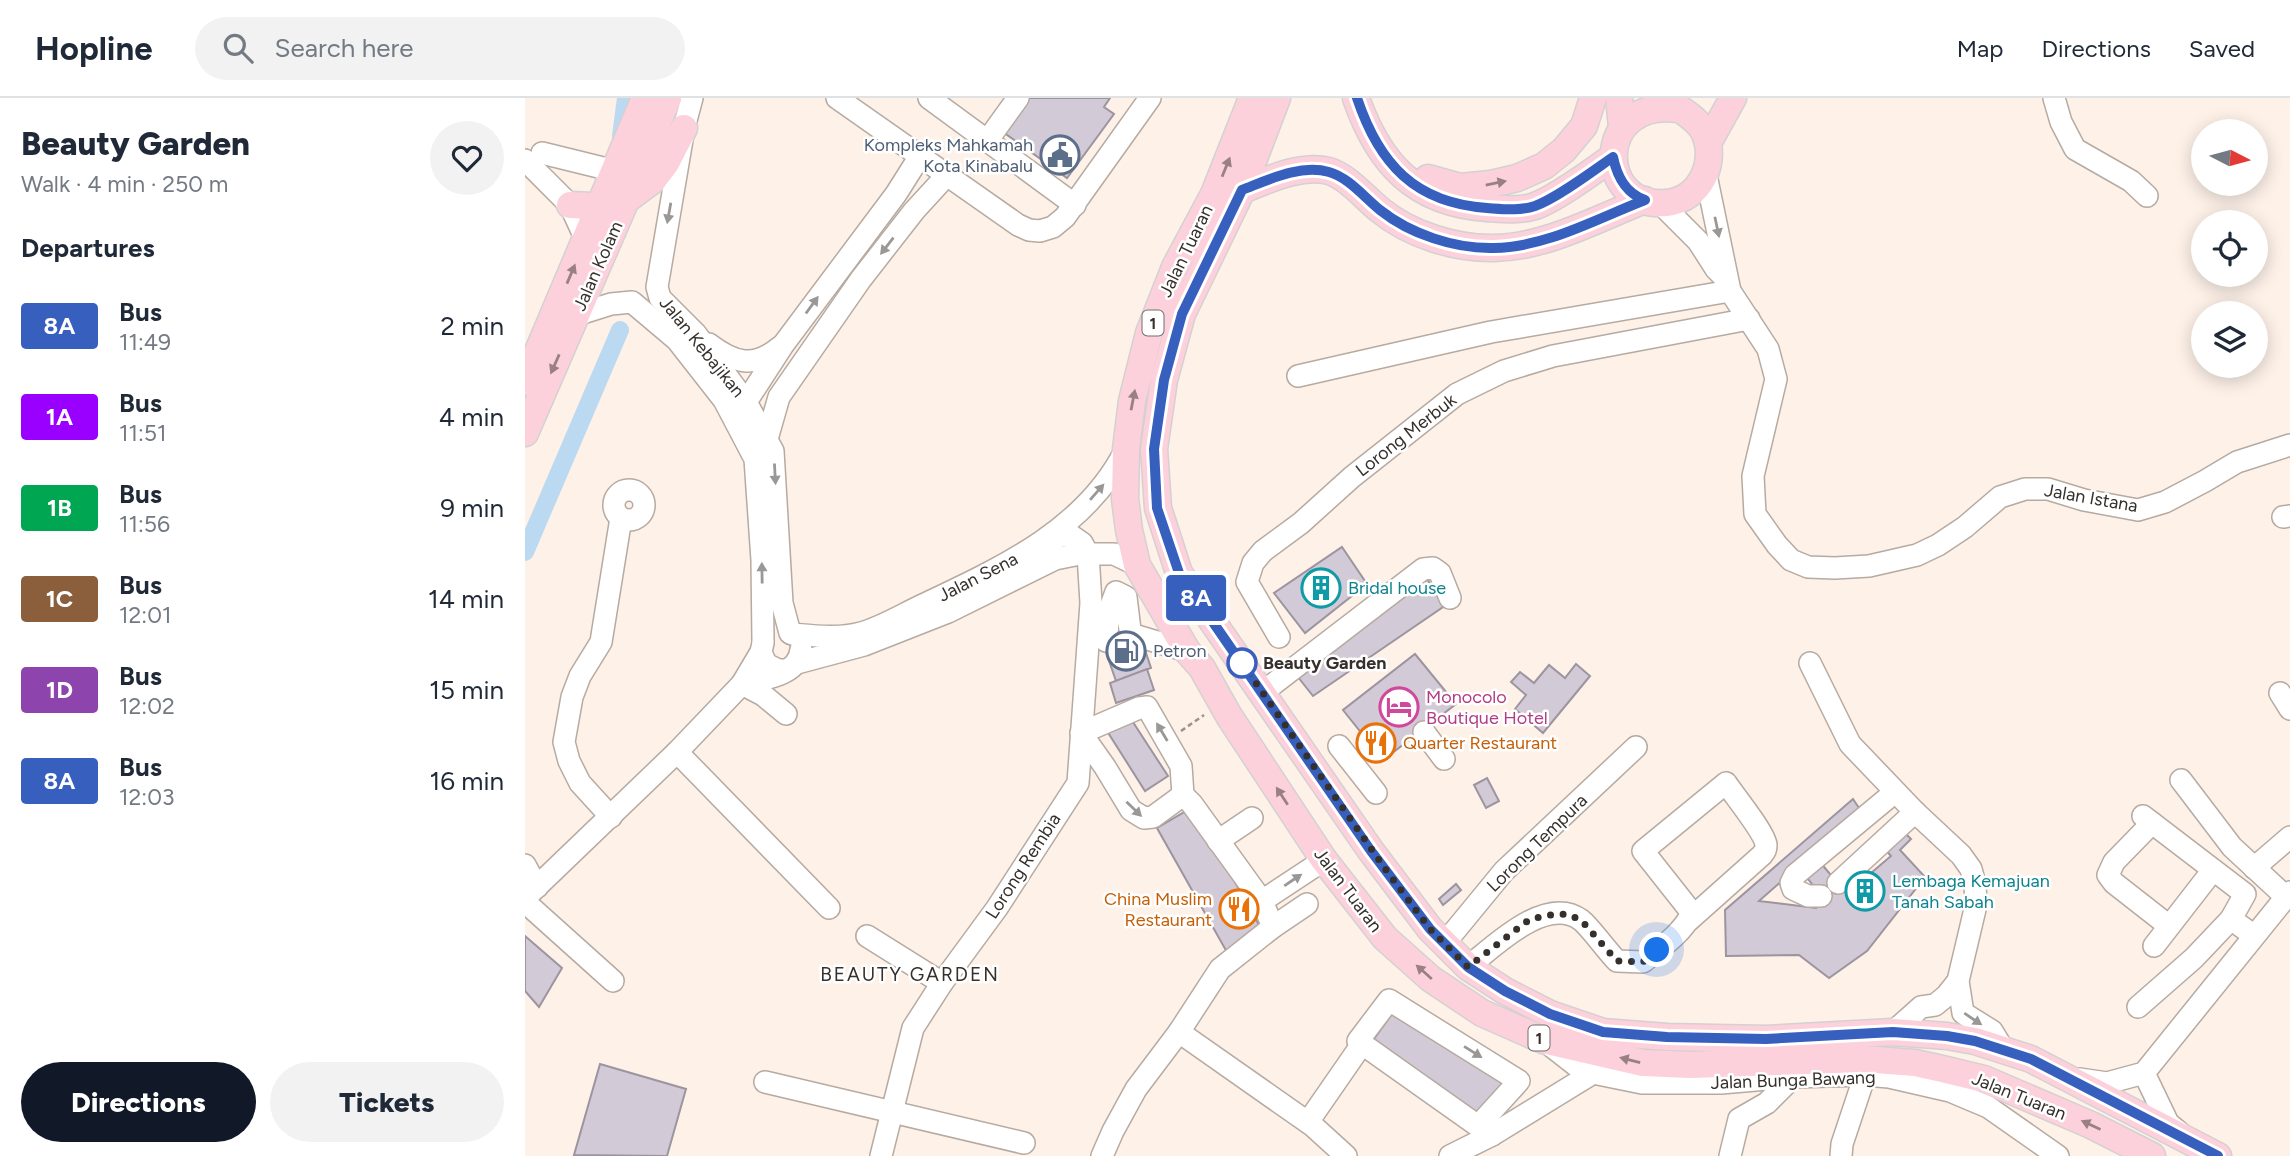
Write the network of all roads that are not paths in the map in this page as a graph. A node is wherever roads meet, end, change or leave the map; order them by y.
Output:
1 (645, 98) edge
2 (668, 98) edge
3 (692, 98) edge
4 (837, 98) edge
5 (929, 98) edge
6 (1018, 98) edge
7 (1150, 98) edge
8 (1252, 98) edge
9 (1277, 98) edge
10 (1356, 98) edge
11 (1593, 98) edge
12 (1619, 98) edge
13 (1733, 98) edge
14 (2054, 98) edge
15 (1679, 102) edge
16 (1622, 127) junction
17 (684, 128) junction
18 (987, 141) junction
19 (1708, 143) junction
20 (534, 156) edge
21 (920, 156) junction
22 (1613, 157) junction
23 (1385, 158) junction
24 (641, 160) junction
25 (615, 171) junction
26 (947, 175) junction
27 (1706, 175) junction
28 (1242, 190) junction
29 (896, 194) junction
30 (2147, 196) dead end
31 (614, 202) junction
32 (1652, 202) junction
33 (570, 205) junction
34 (1075, 205) junction
35 (914, 211) junction
36 (586, 240) junction
37 (1728, 285) junction
38 (576, 315) junction
39 (1749, 319) junction
40 (696, 334) junction
41 (783, 345) junction
42 (1297, 376) dead end
43 (525, 382) edge
44 (746, 402) junction
45 (525, 433) edge
46 (759, 444) junction
47 (2290, 445) edge
48 (1126, 449) junction
49 (621, 518) dead end
50 (1026, 552) junction
51 (1088, 554) junction
52 (1137, 565) junction
53 (1450, 598) dead end
54 (782, 603) junction
55 (791, 633) junction
56 (819, 636) junction
57 (1279, 637) dead end
58 (1105, 640) dead end
59 (762, 646) junction
60 (1188, 651) junction
61 (1810, 663) dead end
62 (787, 670) junction
63 (742, 684) junction
64 (1263, 692) junction
65 (1424, 732) dead end
66 (1081, 733) junction
67 (1339, 746) dead end
68 (1636, 747) dead end
69 (677, 752) junction
70 (1444, 759) dead end
71 (2181, 780) dead end
72 (1895, 792) junction
73 (1376, 793) dead end
74 (1183, 795) junction
75 (1915, 812) junction
76 (611, 817) junction
77 (1252, 818) dead end
78 (2290, 837) edge
79 (1218, 841) junction
80 (1324, 860) junction
81 (525, 864) edge
82 (2254, 867) junction
83 (2213, 870) junction
84 (2288, 894) edge
85 (529, 896) edge
86 (1262, 901) junction
87 (1307, 904) dead end
88 (829, 908) dead end
89 (2231, 919) junction
90 (1688, 921) junction
91 (2169, 926) junction
92 (1273, 927) junction
93 (2253, 935) junction
94 (867, 936) dead end
95 (1444, 943) junction
96 (2154, 946) dead end
97 (1468, 967) junction
98 (613, 981) dead end
99 (1958, 981) junction
100 (942, 983) junction
101 (2138, 1007) dead end
102 (1179, 1032) junction
103 (1893, 1032) junction
104 (1947, 1036) junction
105 (1543, 1040) junction
106 (1362, 1044) junction
107 (2003, 1049) junction
108 (1593, 1073) junction
109 (2144, 1073) junction
110 (1865, 1075) junction
111 (1793, 1077) junction
112 (2065, 1077) junction
113 (1984, 1079) junction
114 (765, 1082) dead end
115 (891, 1112) junction
116 (1308, 1122) junction
117 (1485, 1130) junction
118 (2188, 1140) junction
119 (1024, 1143) dead end
120 (881, 1156) edge
121 (1102, 1156) edge
122 (1346, 1156) edge
123 (1450, 1156) edge
124 (1730, 1156) edge
125 (1841, 1156) edge
126 (2058, 1156) edge
127 (2152, 1156) edge
128 (2218, 1156) edge

1 - 25 main road, Jalan Kolam
2 - 24 main road, Jalan Kolam
3 - 17 street, Jalan Kebajikan
4 - 21 street
5 - 18 street
6 - 18 street
7 - 34 street
48 -> 8 main road, Jalan Tuaran / 1
9 - 28 main road, Jalan Tuaran / 1
10 - 23 main road
23 -> 11 main road
12 - 16 main road
13 - 19 main road
14 - 30 street
15 - 16 main road
15 - 19 main road
16 - 22 main road
17 - 31 main road
17 -> 40 street, Jalan Kebajikan
18 - 34 street
19 - 27 main road
20 - 25 street
20 - 33 street
21 - 26 street
21 - 29 street
22 - 23 main road
22 - 32 main road
24 - 31 main road, Jalan Kolam
24 - 36 main road
25 - 31 main road, Jalan Kolam
26 - 34 street
26 - 35 street
27 - 32 main road
27 -> 37 street, Jalan Istana
28 - 32 main road
28 - 64 main road, Jalan Tuaran / 1
29 - 35 street
41 -> 29 street
31 - 33 main road
31 - 36 main road, Jalan Kolam
31 - 38 main road, Jalan Kolam
32 - 37 street, Jalan Istana
33 - 36 street
35 -> 46 street
43 -> 36 main road, Jalan Kolam
37 - 39 street, Jalan Istana
37 - 42 street
38 -> 45 main road, Jalan Kolam
38 - 46 street, Jalan Kebajikan
39 - 47 street, Jalan Istana
39 - 57 street, Lorong Merbuk
40 - 41 street
40 - 44 street, Jalan Kebajikan
41 - 44 street
44 - 46 street
46 -> 54 street, Jalan Kebajikan
59 -> 46 street, Jalan Kebajikan
50 -> 48 street, Jalan Sena
48 - 52 main road, Jalan Tuaran / 1
49 - 76 street
50 - 51 street
50 - 56 street, Jalan Sena
51 - 52 street, Jalan Sena
51 - 62 street, Jalan Sena
51 - 66 street, Lorong Rembia
52 - 60 main road, Jalan Tuaran / 1
53 - 64 street
54 - 55 street, Jalan Kebajikan
54 - 56 street
55 - 56 street, Jalan Sena
55 - 59 street, Jalan Sena
55 - 62 street
58 - 60 street
59 - 62 street
59 - 63 street
80 -> 60 main road, Jalan Tuaran / 1
61 - 72 street
62 - 63 street, Jalan Sena
62 - 63 street
63 - 69 street
64 - 95 main road, Jalan Tuaran / 1
65 - 70 street
66 -> 74 street
74 -> 66 street
66 - 100 street, Lorong Rembia
67 - 73 street
68 - 95 street, Lorong Tempura
69 - 76 street
69 - 88 street
71 - 82 street
72 - 75 street
72 - 75 street
74 - 79 street
75 - 99 street
76 - 85 street
77 - 79 street
78 - 82 street
79 - 86 street
86 -> 80 street
105 -> 80 main road, Jalan Tuaran / 1
81 - 85 street
82 - 84 street
83 - 89 street
83 - 91 street
83 - 91 street
84 - 93 street
85 - 98 street
86 - 92 street
87 - 92 street
89 - 93 street
89 - 101 street
90 - 90 street
90 - 97 street
91 - 96 street
92 - 102 street
93 - 109 street
94 - 100 street
95 - 97 main road, Jalan Tuaran / 1
97 - 103 main road, Jalan Tuaran / 1
99 - 103 street
99 -> 107 street
100 - 115 street, Lorong Rembia
102 - 116 street
102 - 121 street
103 - 104 main road, Jalan Tuaran / 1
104 - 107 main road, Jalan Tuaran / 1
104 - 113 main road
105 - 108 street, Jalan Bunga Bawang
113 -> 105 main road, Jalan Tuaran / 1
106 - 116 street
106 - 117 street
106 -> 117 street
107 - 112 main road, Jalan Tuaran / 1
108 - 111 street, Jalan Bunga Bawang
108 - 117 street
109 - 112 street
109 - 118 street
110 - 111 street, Jalan Bunga Bawang
110 - 125 street
110 - 126 street, Jalan Bunga Bawang
111 - 124 street
112 - 118 main road, Jalan Tuaran / 1
127 -> 113 main road, Jalan Tuaran / 1
114 - 115 street
115 - 119 street
115 - 120 street, Lorong Rembia
116 - 122 street
117 - 123 street
118 - 128 main road, Jalan Tuaran / 1

